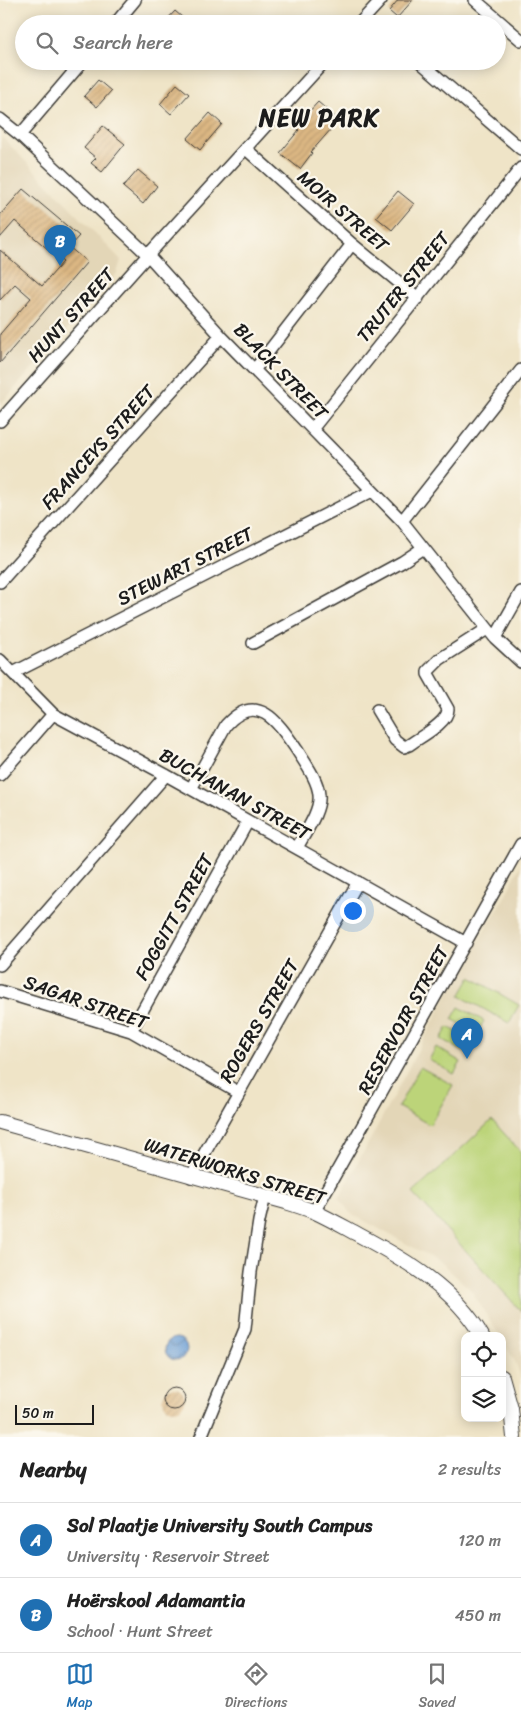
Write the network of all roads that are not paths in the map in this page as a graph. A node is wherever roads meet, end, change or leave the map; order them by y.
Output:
1 (135, 0) edge
2 (475, 0) edge
3 (122, 15) edge
4 (492, 15) edge
5 (506, 27) edge
6 (521, 40) edge
7 (75, 70) edge
8 (317, 70) edge
9 (429, 70) edge
10 (0, 119) edge
11 (20, 135) junction
12 (246, 149) junction
13 (521, 149) edge
14 (521, 168) edge
15 (352, 244) junction
16 (148, 256) junction
17 (418, 298) junction
18 (221, 336) junction
19 (255, 369) junction
20 (521, 370) edge
21 (0, 421) edge
22 (313, 428) junction
23 (372, 491) junction
24 (402, 521) junction
25 (423, 548) junction
26 (0, 582) edge
27 (521, 592) edge
28 (491, 634) junction
29 (253, 643) dead end
30 (0, 660) edge
31 (521, 662) edge
32 (13, 673) junction
33 (377, 710) dead end
34 (53, 714) junction
35 (0, 775) edge
36 (166, 775) junction
37 (191, 790) junction
38 (248, 821) junction
39 (521, 844) edge
40 (297, 848) junction
41 (358, 882) junction
42 (466, 943) junction
43 (0, 965) edge
44 (0, 991) edge
45 (131, 1031) junction
46 (238, 1092) junction
47 (0, 1122) edge
48 (191, 1176) junction
49 (265, 1196) junction
50 (314, 1212) junction
51 (479, 1332) edge
52 (506, 1391) edge
53 (201, 1437) edge
54 (514, 1437) edge

1 - 3 street
2 - 4 street
5 - 6 street
7 - 11 street
8 - 12 street, HUNT STREET
9 - 13 street
10 - 11 street, BLACK STREET
11 - 16 street, BLACK STREET
12 - 15 street, MOIR STREET
12 - 16 street, HUNT STREET
14 - 17 street, TRUTER STREET
15 - 17 street, MOIR STREET
15 - 19 street
16 - 18 street, BLACK STREET
16 - 21 street, HUNT STREET
17 - 22 street, TRUTER STREET
18 - 19 street, BLACK STREET
18 - 26 street, FRANCEYS STREET
19 - 22 street, BLACK STREET
20 - 24 street
22 - 23 street, BLACK STREET
23 - 24 street, BLACK STREET
23 - 32 street, STEWART STREET
24 - 25 street, BLACK STREET
25 - 28 street, BLACK STREET
25 - 29 street
27 - 28 street
28 - 31 street, BLACK STREET
28 - 33 street
30 - 32 street, BUCHANAN STREET
32 - 34 street, BUCHANAN STREET
34 - 35 street
34 - 36 street, BUCHANAN STREET
36 - 37 street, BUCHANAN STREET
36 - 43 street
37 - 38 street, BUCHANAN STREET
37 - 40 street
38 - 40 street, BUCHANAN STREET
38 - 45 street, FOGGITT STREET
39 - 42 street, RESERVOIR STREET
40 - 41 street, BUCHANAN STREET
41 - 42 street, BUCHANAN STREET
41 - 46 street, ROGERS STREET
42 - 50 street, RESERVOIR STREET
44 - 45 street, SAGAR STREET
45 - 46 street, SAGAR STREET
46 - 48 street, ROGERS STREET
47 - 48 street, WATERWORKS STREET
48 - 49 street, WATERWORKS STREET
49 - 50 street, WATERWORKS STREET
49 - 53 street
50 - 51 street, WATERWORKS STREET
52 - 54 street

